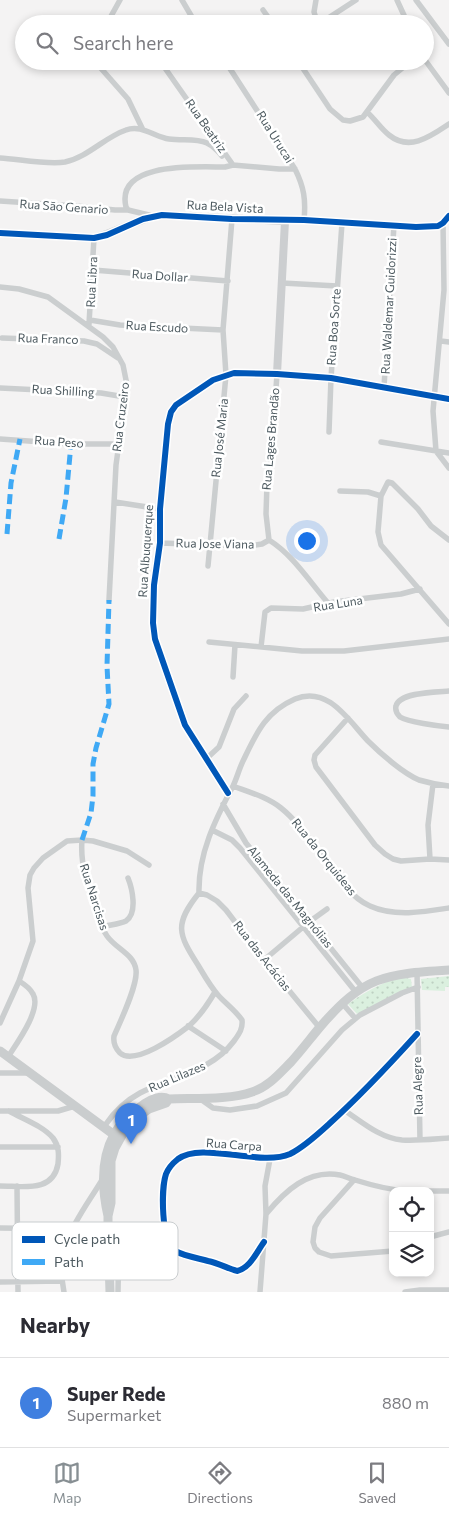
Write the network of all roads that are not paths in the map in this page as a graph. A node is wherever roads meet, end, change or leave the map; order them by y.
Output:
1 (120, 0) edge
2 (182, 0) edge
3 (316, 0) edge
4 (356, 0) edge
5 (397, 0) edge
6 (416, 0) edge
7 (263, 10) dead end
8 (112, 15) edge
9 (189, 15) edge
10 (267, 15) edge
11 (315, 15) edge
12 (332, 15) edge
13 (404, 15) edge
14 (427, 15) edge
15 (434, 24) edge
16 (449, 44) edge
17 (102, 70) edge
18 (166, 70) edge
19 (231, 70) edge
20 (304, 70) edge
21 (400, 70) edge
22 (432, 70) edge
23 (449, 93) edge
24 (367, 112) junction
25 (449, 124) edge
26 (143, 130) junction
27 (223, 155) junction
28 (0, 158) edge
29 (233, 165) junction
30 (216, 166) junction
31 (295, 169) junction
32 (0, 201) edge
33 (128, 210) junction
34 (153, 216) junction
35 (449, 216) edge
36 (232, 219) junction
37 (304, 220) junction
38 (285, 221) junction
39 (342, 223) junction
40 (443, 223) junction
41 (394, 225) junction
42 (0, 233) edge
43 (94, 238) junction
44 (93, 270) junction
45 (228, 281) junction
46 (282, 283) junction
47 (337, 286) junction
48 (0, 287) edge
49 (446, 290) edge
50 (89, 323) junction
51 (223, 330) junction
52 (2, 338) dead end
53 (441, 340) junction
54 (449, 342) edge
55 (120, 359) junction
56 (277, 374) junction
57 (226, 375) junction
58 (331, 378) junction
59 (384, 387) junction
60 (0, 388) edge
61 (125, 396) junction
62 (436, 396) junction
63 (449, 398) edge
64 (329, 432) dead end
65 (0, 439) edge
66 (381, 442) dead end
67 (118, 444) junction
68 (436, 451) junction
69 (449, 453) edge
70 (449, 468) edge
71 (340, 491) dead end
72 (381, 496) junction
73 (114, 502) junction
74 (160, 509) junction
75 (269, 540) junction
76 (449, 540) edge
77 (160, 543) junction
78 (210, 544) junction
79 (208, 566) dead end
80 (420, 589) junction
81 (109, 600) dead end
82 (328, 603) junction
83 (449, 624) edge
84 (449, 639) edge
85 (209, 642) dead end
86 (235, 645) junction
87 (260, 646) junction
88 (233, 677) dead end
89 (449, 691) edge
90 (246, 696) dead end
91 (348, 718) junction
92 (449, 728) edge
93 (206, 759) junction
94 (433, 784) junction
95 (233, 786) junction
96 (449, 786) edge
97 (228, 793) junction
98 (223, 804) junction
99 (212, 830) junction
100 (82, 840) junction
101 (430, 859) junction
102 (449, 860) edge
103 (149, 865) dead end
104 (128, 878) dead end
105 (278, 884) junction
106 (273, 888) junction
107 (199, 893) junction
108 (449, 908) edge
109 (327, 910) dead end
110 (309, 922) junction
111 (303, 927) junction
112 (102, 928) junction
113 (264, 960) junction
114 (449, 970) edge
115 (417, 972) junction
116 (19, 981) junction
117 (418, 987) junction
118 (359, 989) junction
119 (215, 992) junction
120 (342, 1003) junction
121 (355, 1018) junction
122 (0, 1023) edge
123 (188, 1026) junction
124 (320, 1027) junction
125 (417, 1034) junction
126 (0, 1051) edge
127 (226, 1051) junction
128 (8, 1057) junction
129 (30, 1073) junction
130 (0, 1074) edge
131 (199, 1098) junction
132 (75, 1106) junction
133 (344, 1110) junction
134 (0, 1112) edge
135 (9, 1112) junction
136 (125, 1123) junction
137 (103, 1124) junction
138 (113, 1134) junction
139 (449, 1138) edge
140 (420, 1140) junction
141 (58, 1146) junction
142 (0, 1147) edge
143 (111, 1150) junction
144 (270, 1159) junction
145 (103, 1178) junction
146 (354, 1180) junction
147 (0, 1186) edge
148 (17, 1186) junction
149 (389, 1187) edge
150 (434, 1191) edge
151 (449, 1191) edge
152 (265, 1195) junction
153 (277, 1200) junction
154 (266, 1214) junction
155 (108, 1216) junction
156 (18, 1222) edge
157 (76, 1222) edge
158 (109, 1222) edge
159 (165, 1222) edge
160 (449, 1232) edge
161 (434, 1236) edge
162 (264, 1242) junction
163 (389, 1251) edge
164 (178, 1252) edge
165 (62, 1281) joint
166 (0, 1282) edge
167 (18, 1282) junction
168 (449, 1290) edge
169 (18, 1292) edge
170 (64, 1292) edge
171 (260, 1292) edge
172 (405, 1292) edge

1 - 8 street
2 - 9 street
3 - 11 street
4 - 12 street
5 - 13 street
6 - 14 street
7 - 10 street
15 - 16 street
17 - 26 street
18 - 27 street, Rua Beatriz
19 - 31 street, Rua Urucai
20 - 24 street
21 - 24 street
22 - 23 street
24 - 25 street
26 - 27 street
26 - 28 street
27 - 29 street, Rua Beatriz
27 - 30 street
29 - 30 street
29 - 31 street, Rua Beatriz
30 - 33 street
31 - 37 street, Rua Urucai
32 - 33 street, Rua Sāo Genario
33 - 34 street, Rua Sāo Genario
34 - 36 street, Rua Bela Vista
34 - 43 street, Rua Bela Vista
35 - 40 street
36 - 38 street, Rua Bela Vista
36 - 45 street, Rua José Maria
37 - 38 street, Rua Bela Vista
37 - 39 street, Rua Bela Vista
38 - 46 street, Rua Lages Brandão
39 - 41 street, Rua Bela Vista
39 - 47 street, Rua Boa Sorte
40 - 41 street, Rua Bela Vista
40 - 49 street
41 - 59 street, Rua Waldemar Guidorizzi
42 - 43 street, Rua Bela Vista
43 - 44 street, Rua Libra
44 - 45 street, Rua Dollar
44 - 50 street, Rua Libra
45 - 51 street, Rua José Maria
46 - 47 street
46 - 56 street, Rua Lages Brandão
47 - 58 street, Rua Boa Sorte
48 - 50 street, Rua Cruzeiro
49 - 53 street
50 - 51 street, Rua Escudo
50 - 55 street, Rua Cruzeiro
51 - 57 street, Rua José Maria
52 - 55 street, Rua Franco
53 - 54 street
53 - 62 street
55 - 61 street, Rua Cruzeiro
56 - 57 street, Rua Albuquerque
56 - 58 street
56 - 75 street, Rua Lages Brandão
57 - 74 street, Rua Albuquerque
57 - 78 street, Rua José Maria
58 - 59 street
58 - 64 street, Rua Boa Sorte
59 - 62 street
60 - 61 street, Rua Shilling
61 - 67 street, Rua Cruzeiro
62 - 63 street
62 - 68 street
65 - 67 street, Rua Peso
66 - 68 street
67 - 73 street, Rua Cruzeiro
68 - 69 street
68 - 70 street
71 - 72 street
72 - 76 street
72 - 80 street
73 - 74 street
73 - 81 street, Rua Cruzeiro
74 - 77 street, Rua Albuquerque
75 - 78 street, Rua Jose Viana
75 - 82 street
77 - 78 street, Rua Jose Viana
77 - 93 street, Rua Albuquerque
78 - 79 street, Rua José Maria
80 - 82 street, Rua Luna
80 - 83 street
82 - 87 street, Rua Luna
84 - 87 street
85 - 86 street
86 - 87 street
86 - 88 street
89 - 92 street
90 - 93 street
91 - 94 street
91 - 95 street
91 - 101 street
93 - 97 street, Rua Albuquerque
94 - 96 street
94 - 101 street
95 - 97 street
95 - 108 street, Rua da Orquideas
97 - 98 street
98 - 99 street
98 - 105 street, Alameda das Magnólias
99 - 106 street, Alameda das Magnólias
99 - 107 street
100 - 103 street
100 - 112 street, Rua Narcisas
100 - 116 street
101 - 102 street
104 - 112 street
105 - 106 street
105 - 110 street, Alameda das Magnólias
106 - 111 street, Alameda das Magnólias
107 - 113 street, Rua das Acácias
107 - 119 street
109 - 110 street
110 - 111 street
110 - 118 street, Alameda das Magnólias
111 - 113 street
111 - 118 street, Alameda das Magnólias
112 - 123 street, Rua Narcisas
113 - 124 street, Rua das Acácias
114 - 115 main road
115 - 117 street, Rua Alegre
115 - 118 main road
116 - 122 street
116 - 128 street
117 - 121 street
117 - 125 street, Rua Alegre
118 - 120 main road
119 - 123 street, Rua Narcisas
119 - 127 street, Rua Lilazes
120 - 121 street
120 - 124 main road
121 - 131 street
123 - 127 street
124 - 131 main road
125 - 133 street, Rua Carpa
125 - 140 street, Rua Alegre
126 - 128 main road
127 - 137 street, Rua Lilazes
128 - 129 main road
129 - 130 street
129 - 132 main road
131 - 136 main road
132 - 135 street
132 - 137 main road
133 - 140 street
133 - 144 street, Rua Carpa
134 - 135 street
135 - 141 street
136 - 137 main road
136 - 138 main road
136 - 143 main road
137 - 138 main road
137 - 143 main road
138 - 143 main road
139 - 140 street
141 - 142 street
141 - 148 street
143 - 145 main road
143 - 155 main road
144 - 152 street
144 - 159 street, Rua Carpa
145 - 155 main road
145 - 157 street
146 - 149 street
146 - 153 street
146 - 163 street
147 - 148 street
148 - 156 street
150 - 151 street
152 - 153 street
152 - 154 street
153 - 154 street
154 - 162 street
155 - 158 main road
160 - 161 street
162 - 164 street, Rua Carpa
162 - 171 street
165 - 167 street
165 - 170 street
166 - 167 street
167 - 169 street
168 - 172 street

